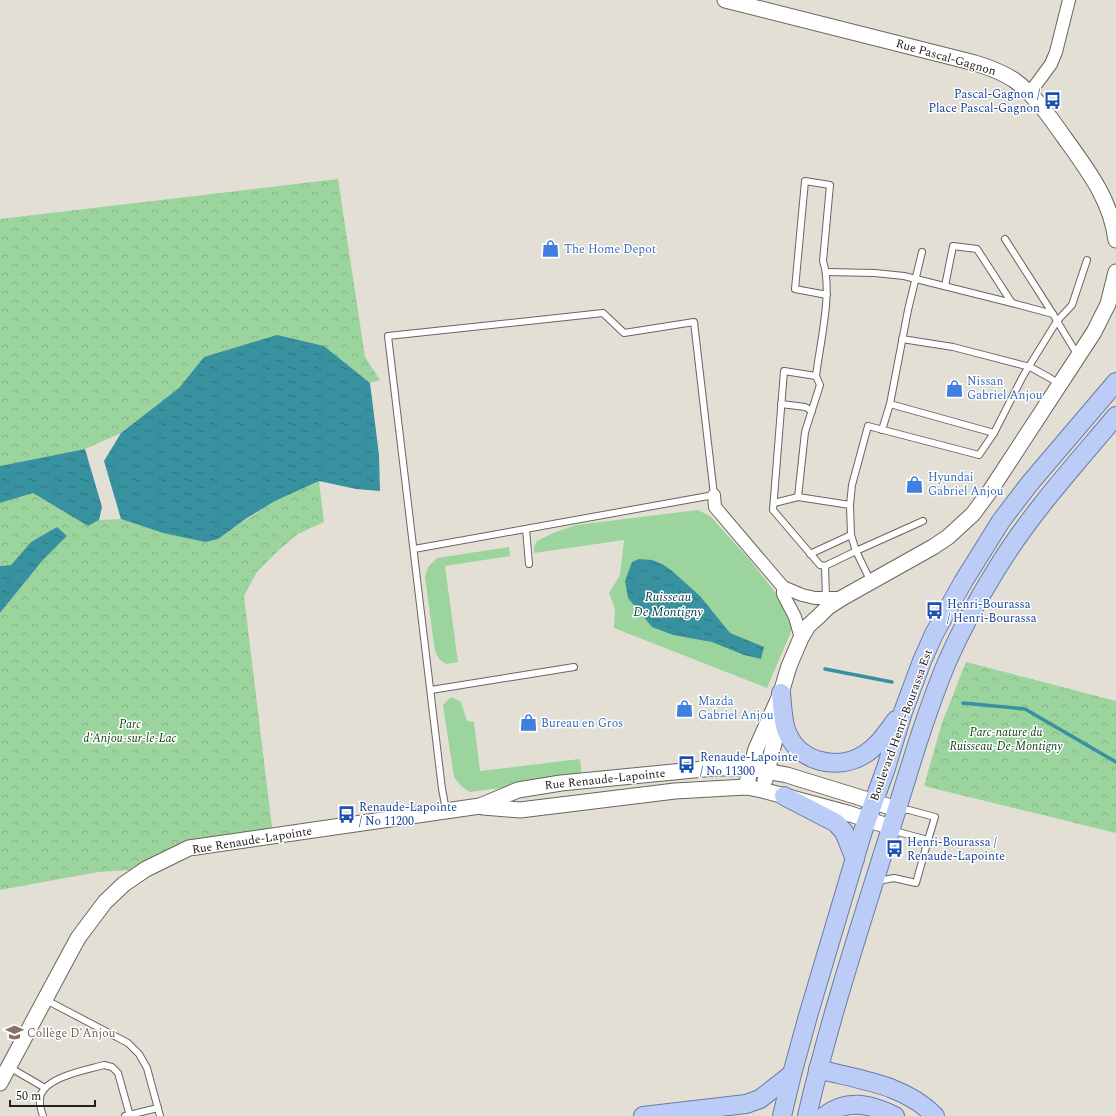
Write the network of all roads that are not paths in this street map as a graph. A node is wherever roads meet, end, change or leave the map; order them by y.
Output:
1 (725, 0) edge
2 (1069, 0) edge
3 (1029, 94) junction
4 (1115, 233) edge
5 (1005, 239) dead end
6 (922, 252) dead end
7 (1087, 260) dead end
8 (826, 272) junction
9 (1116, 272) edge
10 (916, 280) junction
11 (945, 286) junction
12 (827, 295) junction
13 (1012, 303) junction
14 (1053, 314) junction
15 (1057, 321) junction
16 (902, 338) junction
17 (1078, 356) junction
18 (1030, 367) junction
19 (816, 376) junction
20 (1116, 382) edge
21 (1060, 384) junction
22 (781, 404) junction
23 (890, 404) junction
24 (812, 412) junction
25 (1116, 416) edge
26 (882, 430) junction
27 (994, 433) junction
28 (714, 495) junction
29 (798, 497) junction
30 (774, 503) junction
31 (850, 505) junction
32 (923, 521) dead end
33 (526, 529) junction
34 (851, 535) junction
35 (414, 549) junction
36 (856, 551) junction
37 (810, 554) junction
38 (529, 564) dead end
39 (825, 566) junction
40 (871, 582) junction
41 (783, 587) junction
42 (826, 598) junction
43 (842, 598) junction
44 (801, 638) junction
45 (574, 667) dead end
46 (431, 690) junction
47 (781, 693) junction
48 (903, 712) junction
49 (750, 768) junction
50 (767, 771) junction
51 (674, 781) junction
52 (746, 787) junction
53 (762, 790) junction
54 (784, 796) junction
55 (873, 802) junction
56 (480, 806) junction
57 (896, 809) junction
58 (447, 812) junction
59 (867, 819) junction
60 (891, 827) junction
61 (928, 840) junction
62 (855, 859) junction
63 (875, 879) junction
64 (45, 1000) junction
65 (9, 1067) junction
66 (818, 1069) junction
67 (792, 1074) junction
68 (0, 1083) edge
69 (45, 1088) junction
70 (158, 1108) junction
71 (43, 1116) edge
72 (128, 1116) edge
73 (160, 1116) edge
74 (643, 1116) edge
75 (782, 1116) edge
76 (807, 1116) edge
77 (824, 1116) edge
78 (895, 1116) edge
79 (935, 1116) edge

1 - 3 street, Rue Pascal-Gagnon
2 - 3 street
3 - 4 street, Rue Pascal-Gagnon
5 - 14 lane
6 - 10 lane
7 - 15 lane
8 - 10 lane
8 - 12 lane
8 - 12 lane
9 - 17 street
10 - 11 lane
10 - 16 lane
11 - 13 lane
11 - 13 lane
12 - 19 lane
13 - 14 lane
14 - 15 lane
15 - 17 lane
15 - 18 lane
16 - 18 lane
16 - 23 lane
17 - 21 street
18 - 21 lane
18 - 27 lane
19 - 22 lane
19 - 24 lane
20 - 48 main road, Boulevard Henri-Bourassa Est
21 - 40 street
22 - 24 lane
22 - 30 lane
23 - 26 lane
23 - 27 lane
24 - 29 lane
25 - 57 main road, Boulevard Henri-Bourassa Est
26 - 27 lane
26 - 31 lane
28 - 33 lane
28 - 35 lane
28 - 41 street
29 - 30 lane
29 - 31 lane
30 - 37 lane
31 - 34 lane
32 - 36 lane
33 - 35 lane
33 - 38 lane
34 - 36 lane
34 - 37 lane
35 - 46 lane
36 - 39 lane
36 - 40 lane
37 - 39 lane
39 - 42 lane
40 - 43 street
41 - 42 street
41 - 44 street
42 - 43 street
43 - 44 street
44 - 47 street
45 - 46 lane
46 - 58 lane
47 - 48 main road
47 - 49 street
47 - 50 street
48 - 55 main road, Boulevard Henri-Bourassa Est
49 - 50 street, Rue Renaude-Lapointe
49 - 51 street, Rue Renaude-Lapointe
49 - 52 street
50 - 53 street
50 - 55 street, Rue Renaude-Lapointe
51 - 52 street, Rue Renaude-Lapointe
51 - 56 street, Rue Renaude-Lapointe
51 - 56 street, Rue Renaude-Lapointe
52 - 53 street, Rue Renaude-Lapointe
53 - 54 street, Rue Renaude-Lapointe
54 - 59 street, Rue Renaude-Lapointe
54 - 62 main road
55 - 57 street, Rue Renaude-Lapointe
55 - 59 main road, Boulevard Henri-Bourassa Est
56 - 58 street, Rue Renaude-Lapointe
57 - 60 main road, Boulevard Henri-Bourassa Est
57 - 61 lane
58 - 64 street, Rue Renaude-Lapointe
59 - 60 street, Rue Renaude-Lapointe
59 - 62 main road, Boulevard Henri-Bourassa Est
60 - 61 lane
60 - 63 main road, Boulevard Henri-Bourassa Est
61 - 63 lane
62 - 67 main road, Boulevard Henri-Bourassa Est
63 - 66 main road, Boulevard Henri-Bourassa Est
64 - 65 street, Rue Renaude-Lapointe
64 - 70 lane
65 - 68 street, Rue Renaude-Lapointe
65 - 69 lane
66 - 76 main road, Boulevard Henri-Bourassa Est
66 - 79 main road
67 - 74 main road
67 - 75 main road, Boulevard Henri-Bourassa Est
69 - 71 lane
69 - 72 lane
70 - 72 lane
70 - 73 lane
77 - 78 main road

